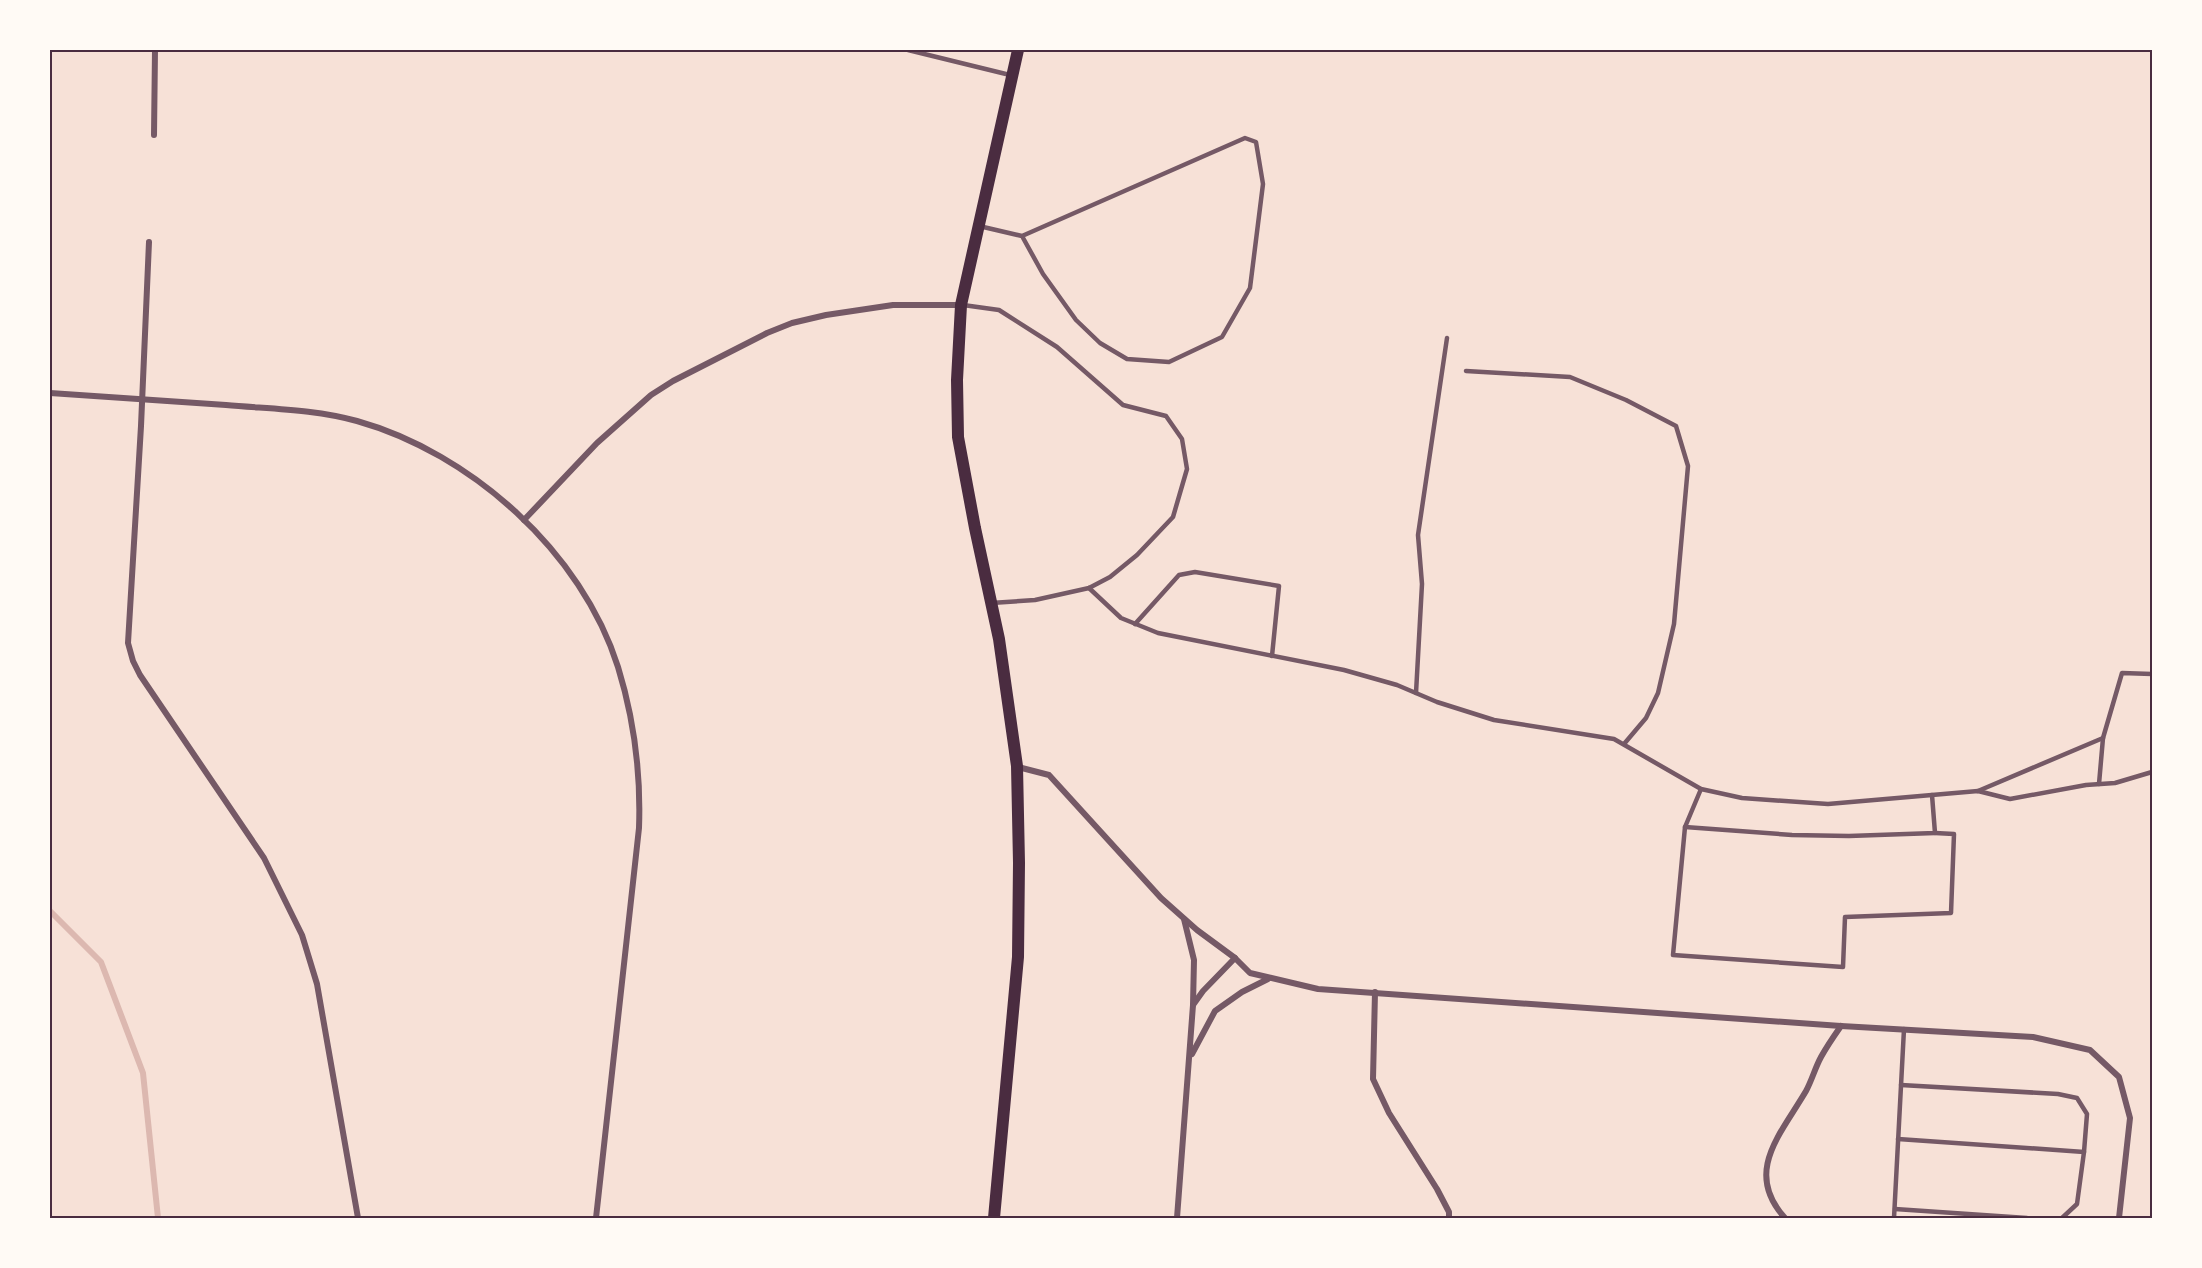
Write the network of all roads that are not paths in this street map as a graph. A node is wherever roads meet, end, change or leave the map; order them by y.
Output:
1 (155, 50) edge
2 (908, 50) edge
3 (1018, 50) edge
4 (1012, 76) junction
5 (154, 135) dead end
6 (979, 226) junction
7 (1022, 236) junction
8 (149, 242) dead end
9 (961, 305) junction
10 (1447, 338) dead end
11 (1466, 371) dead end
12 (50, 393) edge
13 (141, 399) junction
14 (524, 520) junction
15 (1089, 588) junction
16 (991, 603) junction
17 (1135, 624) junction
18 (1272, 656) junction
19 (2152, 674) edge
20 (1416, 693) junction
21 (2103, 738) junction
22 (1624, 744) junction
23 (1017, 766) junction
24 (2152, 772) edge
25 (2099, 784) junction
26 (1701, 789) junction
27 (1978, 791) junction
28 (1932, 795) junction
29 (1685, 827) junction
30 (1935, 832) junction
31 (1184, 918) junction
32 (1235, 958) junction
33 (1268, 979) junction
34 (1375, 992) junction
35 (1193, 1005) junction
36 (1841, 1026) junction
37 (1904, 1029) junction
38 (1190, 1058) junction
39 (1901, 1085) junction
40 (1898, 1140) junction
41 (2084, 1152) junction
42 (1895, 1209) junction
43 (358, 1218) edge
44 (596, 1218) edge
45 (994, 1218) edge
46 (1177, 1218) edge
47 (1449, 1218) edge
48 (1785, 1218) edge
49 (1894, 1218) edge
50 (2027, 1218) edge
51 (2062, 1218) edge
52 (2119, 1218) edge

1 - 5 street
2 - 4 lane
3 - 4 main road
4 - 6 main road
6 - 7 lane
6 - 9 main road
7 - 7 lane
8 - 13 street
9 - 14 street
9 - 15 lane
9 - 16 main road
10 - 20 lane
11 - 22 lane
12 - 13 street
13 - 14 street
13 - 43 street
14 - 44 street
15 - 16 lane
15 - 17 lane
16 - 23 main road
17 - 18 lane
17 - 18 lane
18 - 20 lane
19 - 21 lane
20 - 22 lane
21 - 25 lane
21 - 27 lane
22 - 26 lane
23 - 31 street
23 - 45 main road
24 - 25 lane
25 - 27 lane
26 - 28 lane
26 - 29 lane
27 - 28 lane
28 - 30 lane
29 - 30 lane
29 - 30 lane
31 - 32 street
31 - 35 street
32 - 33 street
32 - 35 street
33 - 34 street
33 - 38 street
34 - 36 street
34 - 47 street
35 - 38 street
36 - 37 street
36 - 48 street
37 - 39 lane
37 - 52 street
38 - 46 street
39 - 40 lane
39 - 41 lane
40 - 41 lane
40 - 42 lane
41 - 51 lane
42 - 49 lane
42 - 50 lane

